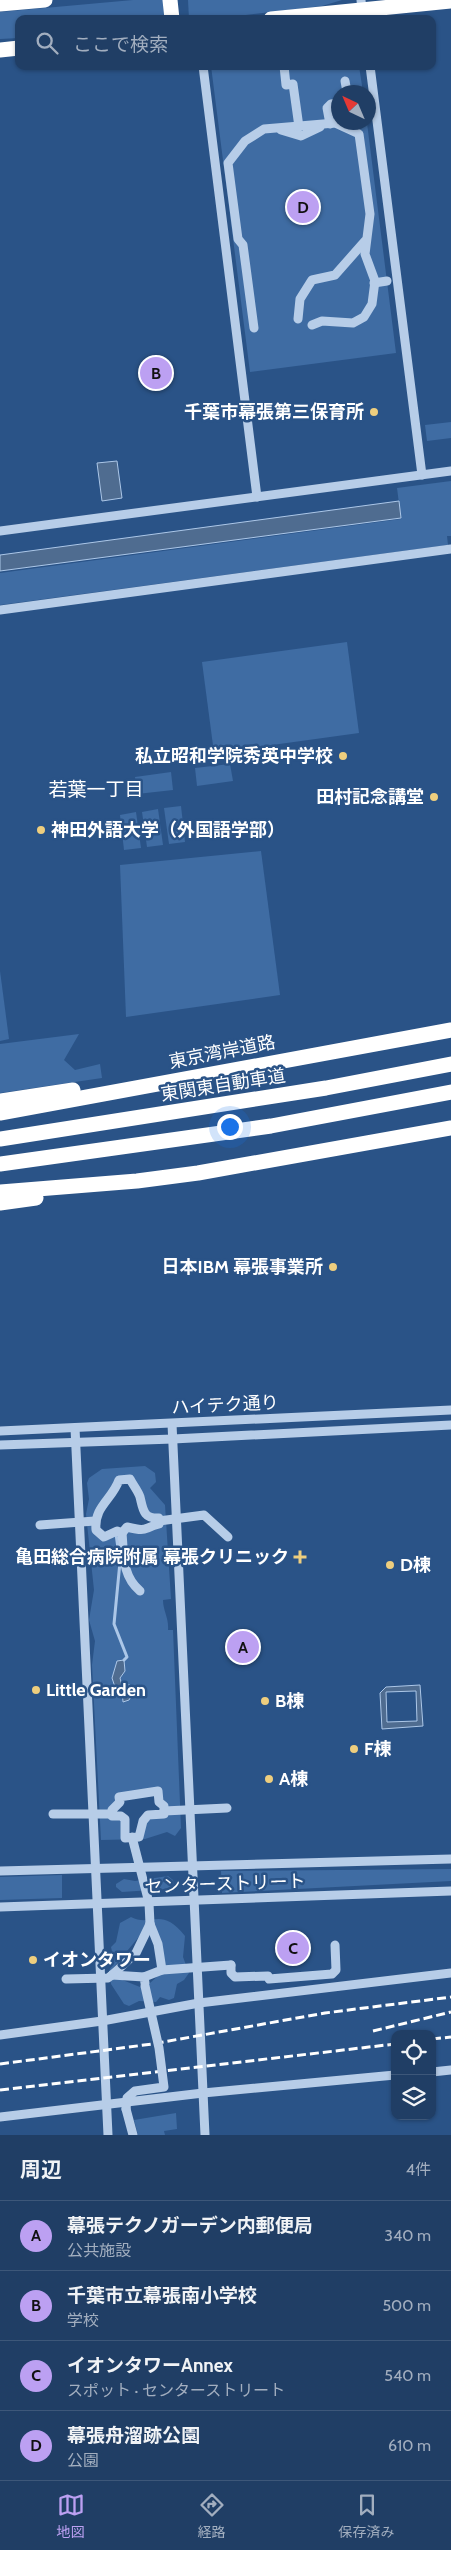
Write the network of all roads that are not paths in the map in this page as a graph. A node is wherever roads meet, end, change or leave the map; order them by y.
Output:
1 (45, 0) edge
2 (170, 0) edge
3 (451, 1) edge
4 (1, 3) edge
5 (362, 10) edge
6 (172, 15) edge
7 (311, 15) edge
8 (15, 48) edge
9 (0, 50) edge
10 (204, 70) edge
11 (284, 70) edge
12 (371, 70) edge
13 (345, 80) dead end
14 (346, 85) edge
15 (331, 104) edge
16 (325, 125) junction
17 (331, 125) edge
18 (299, 127) junction
19 (276, 128) junction
20 (358, 130) edge
21 (367, 238) junction
22 (354, 255) junction
23 (365, 259) junction
24 (387, 281) dead end
25 (374, 283) junction
26 (298, 318) dead end
27 (312, 325) dead end
28 (254, 328) dead end
29 (451, 471) edge
30 (422, 475) junction
31 (257, 497) junction
32 (0, 531) edge
33 (451, 549) edge
34 (0, 610) edge
35 (451, 1030) edge
36 (296, 1057) junction
37 (451, 1064) edge
38 (451, 1092) edge
39 (0, 1101) edge
40 (0, 1113) edge
41 (451, 1128) edge
42 (0, 1138) edge
43 (0, 1164) edge
44 (108, 1183) junction
45 (0, 1192) edge
46 (0, 1203) edge
47 (451, 1410) edge
48 (172, 1424) junction
49 (451, 1425) edge
50 (75, 1428) junction
51 (0, 1431) edge
52 (173, 1439) junction
53 (76, 1444) junction
54 (0, 1445) edge
55 (95, 1521) junction
56 (159, 1521) junction
57 (40, 1524) dead end
58 (122, 1533) junction
59 (228, 1538) dead end
60 (140, 1591) dead end
61 (227, 1808) dead end
62 (164, 1811) junction
63 (53, 1814) dead end
64 (112, 1814) junction
65 (132, 1837) junction
66 (451, 1859) edge
67 (193, 1865) junction
68 (95, 1868) junction
69 (0, 1871) edge
70 (451, 1891) edge
71 (194, 1902) junction
72 (97, 1905) junction
73 (0, 1908) edge
74 (150, 1924) junction
75 (335, 1945) dead end
76 (162, 1970) junction
77 (451, 1973) edge
78 (112, 1976) junction
79 (144, 1977) junction
80 (66, 1979) dead end
81 (199, 2003) junction
82 (102, 2021) junction
83 (0, 2035) edge
84 (451, 2070) edge
85 (436, 2072) edge
86 (391, 2075) edge
87 (203, 2093) junction
88 (106, 2106) junction
89 (0, 2116) edge
90 (108, 2135) edge
91 (133, 2135) edge
92 (205, 2135) edge

1 - 4 highway
2 - 6 highway
3 - 5 highway
5 - 7 highway
8 - 9 highway
10 - 31 street
11 - 18 street
12 - 30 street
13 - 14 street
15 - 16 street
16 - 17 street
16 - 18 street
16 - 19 street
18 - 19 street
19 - 28 street
20 - 21 street
21 - 22 street
21 - 23 street
22 - 23 street
22 - 26 street
23 - 25 street
24 - 25 street
25 - 27 street
29 - 30 street
30 - 31 street
31 - 32 street
33 - 34 street
35 - 36 highway, 東京湾岸道路
36 - 39 highway
36 - 40 highway, 東京湾岸道路
37 - 42 highway, 東関東自動車道
38 - 43 highway
41 - 44 highway
44 - 45 highway
44 - 46 highway
47 - 48 street, ハイテク通り
48 - 50 street, ハイテク通り
48 - 52 street
49 - 52 street, ハイテク通り
50 - 51 street, ハイテク通り
50 - 53 street
52 - 53 street, ハイテク通り
52 - 67 street
53 - 54 street, ハイテク通り
53 - 68 street
55 - 56 street
55 - 57 street, bridge
55 - 58 street
56 - 58 street
56 - 59 street, bridge
58 - 60 street
61 - 62 street, bridge
62 - 64 street
62 - 65 street
63 - 64 street, bridge
64 - 65 street
65 - 74 street, bridge
66 - 67 street, センターストリート
67 - 68 street, センターストリート
67 - 71 street
68 - 69 street, センターストリート
68 - 72 street
70 - 71 street, センターストリート
71 - 72 street, センターストリート
71 - 81 street
72 - 73 street, センターストリート
72 - 82 street
74 - 76 street
74 - 78 street
75 - 76 street, bridge
76 - 79 street
77 - 81 street
78 - 79 street
78 - 80 street, bridge
79 - 91 street, bridge
81 - 82 street
81 - 87 street
82 - 83 street
82 - 88 street
84 - 85 street
86 - 87 street
87 - 88 street
87 - 92 street
88 - 89 street
88 - 90 street

